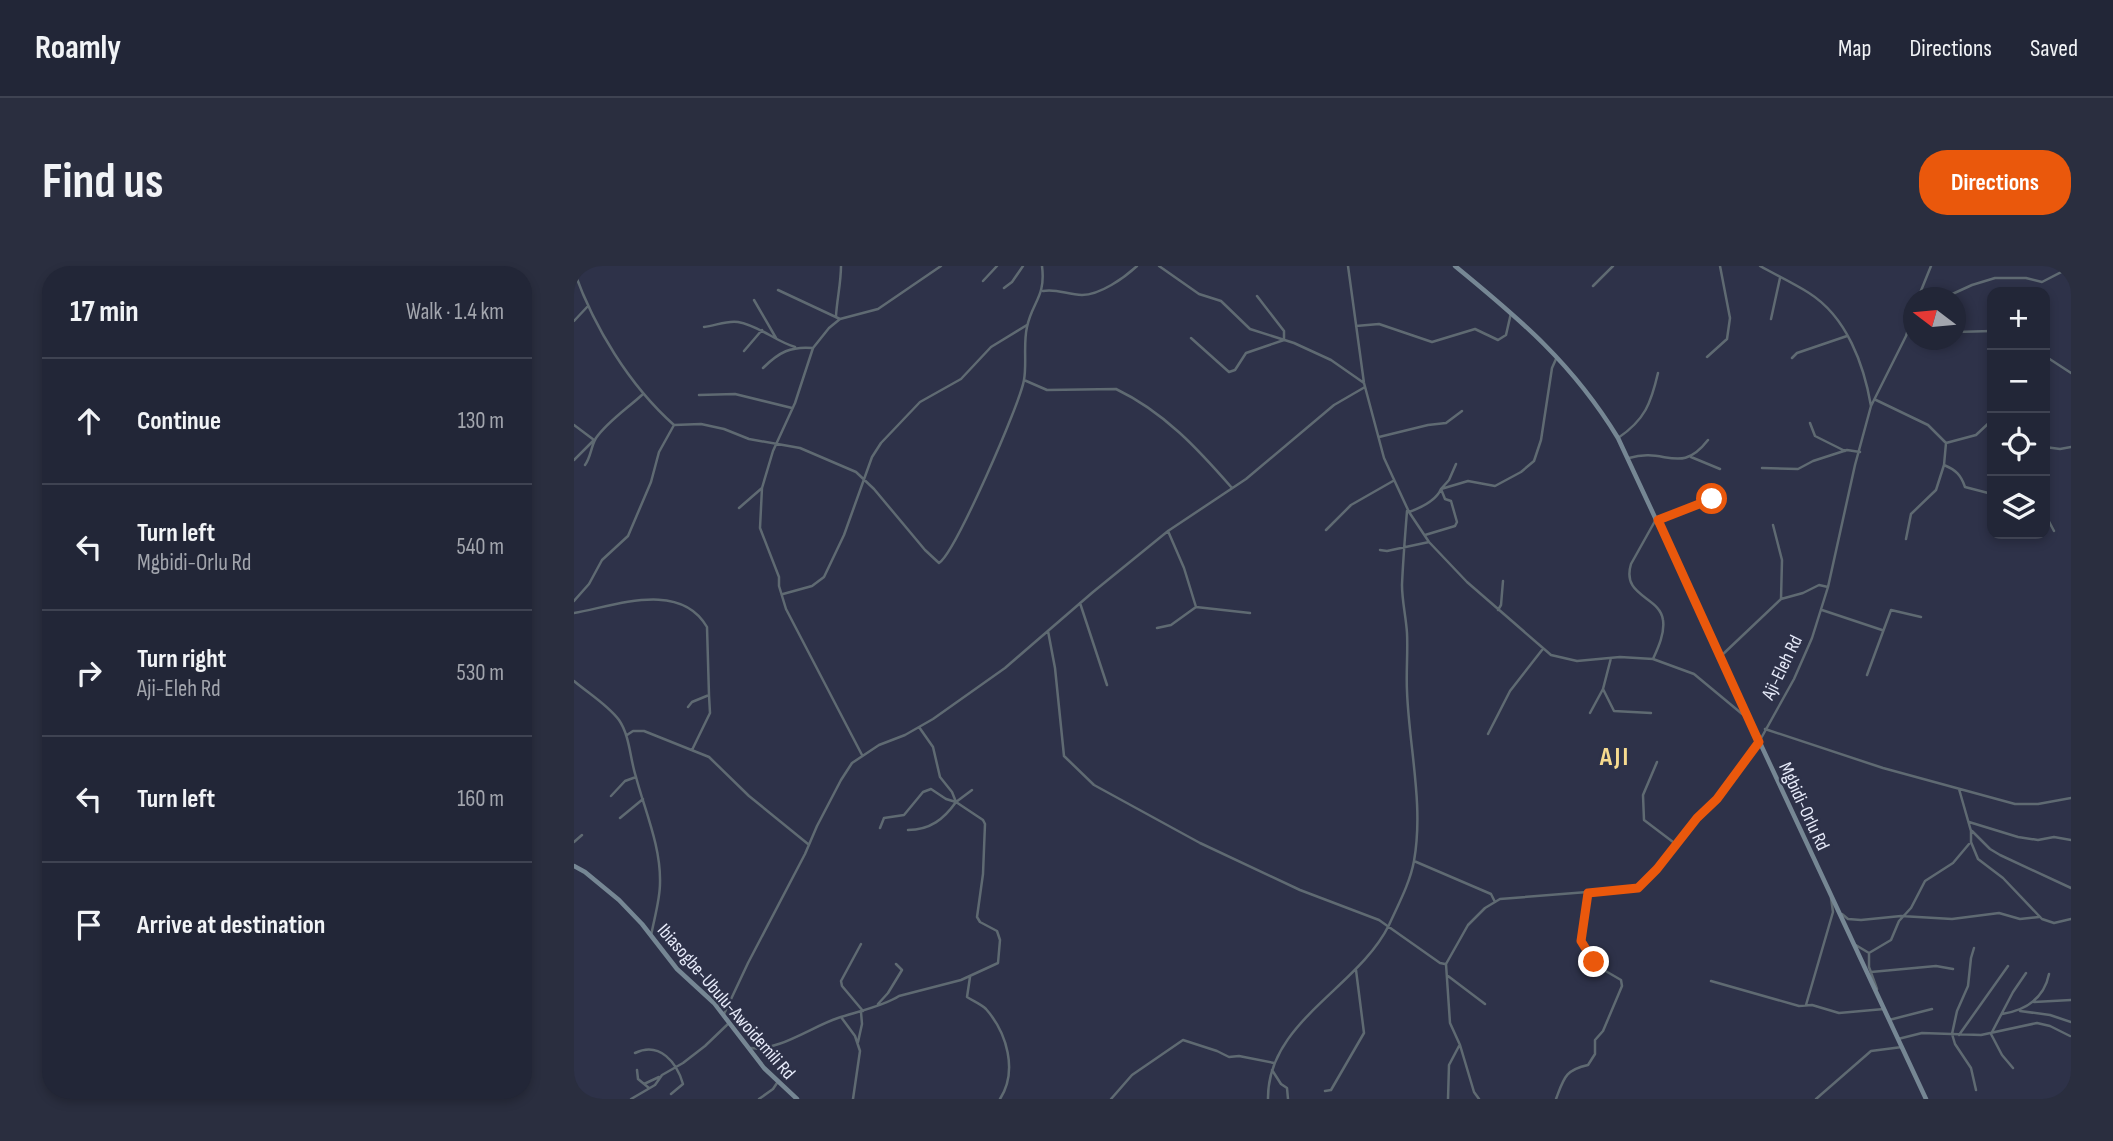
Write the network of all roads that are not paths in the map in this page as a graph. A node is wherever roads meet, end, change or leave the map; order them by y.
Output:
1 (841, 266) edge
2 (930, 266) edge
3 (941, 266) edge
4 (996, 266) edge
5 (1023, 266) edge
6 (1042, 266) edge
7 (1137, 266) edge
8 (1159, 266) edge
9 (1348, 266) edge
10 (1455, 266) edge
11 (1613, 266) edge
12 (1720, 266) edge
13 (1760, 266) edge
14 (1931, 266) edge
15 (2071, 267) edge
16 (936, 268) junction
17 (574, 271) edge
18 (1780, 278) junction
19 (983, 281) dead end
20 (1593, 286) dead end
21 (1922, 287) edge
22 (1004, 288) dead end
23 (1966, 288) edge
24 (778, 290) dead end
25 (1043, 290) junction
26 (1257, 296) dead end
27 (754, 300) dead end
28 (588, 306) junction
29 (1511, 313) junction
30 (838, 318) junction
31 (1771, 319) dead end
32 (574, 321) edge
33 (1027, 325) junction
34 (1356, 326) junction
35 (704, 327) dead end
36 (762, 330) junction
37 (1987, 331) edge
38 (1966, 332) edge
39 (1847, 336) junction
40 (1191, 338) dead end
41 (1284, 340) junction
42 (778, 341) junction
43 (1903, 342) edge
44 (795, 347) junction
45 (813, 348) junction
46 (744, 351) dead end
47 (1558, 357) junction
48 (1707, 357) dead end
49 (1792, 358) dead end
50 (2050, 359) edge
51 (763, 368) dead end
52 (1658, 373) dead end
53 (2071, 373) edge
54 (1024, 380) junction
55 (1365, 385) junction
56 (643, 394) junction
57 (699, 395) dead end
58 (1874, 400) junction
59 (1871, 406) junction
60 (792, 408) junction
61 (1462, 411) dead end
62 (1810, 423) dead end
63 (574, 425) edge
64 (674, 425) junction
65 (1987, 425) edge
66 (1379, 437) junction
67 (1618, 438) junction
68 (594, 440) junction
69 (1708, 440) dead end
70 (777, 442) junction
71 (1946, 443) junction
72 (2050, 447) edge
73 (2071, 447) edge
74 (1845, 451) junction
75 (1860, 452) junction
76 (1691, 457) junction
77 (1629, 458) junction
78 (574, 460) edge
79 (1456, 464) dead end
80 (585, 465) dead end
81 (1944, 465) junction
82 (1762, 468) dead end
83 (1720, 469) dead end
84 (864, 479) junction
85 (1393, 481) junction
86 (762, 488) junction
87 (1232, 488) junction
88 (1441, 489) junction
89 (1721, 493) dead end
90 (1987, 493) edge
91 (739, 508) dead end
92 (1408, 510) junction
93 (1658, 520) junction
94 (2050, 523) edge
95 (1773, 526) dead end
96 (1326, 530) dead end
97 (1168, 531) junction
98 (2054, 531) dead end
99 (1425, 535) junction
100 (1906, 539) dead end
101 (1429, 542) junction
102 (1405, 546) junction
103 (1380, 550) dead end
104 (1503, 581) dead end
105 (1828, 587) junction
106 (783, 594) junction
107 (1780, 599) junction
108 (574, 601) edge
109 (1080, 603) junction
110 (1196, 607) junction
111 (1498, 610) junction
112 (1822, 610) junction
113 (574, 612) edge
114 (1250, 613) dead end
115 (1921, 617) dead end
116 (1157, 628) dead end
117 (1048, 631) junction
118 (1883, 631) junction
119 (1542, 650) junction
120 (1721, 656) junction
121 (1611, 658) junction
122 (1653, 659) junction
123 (1867, 675) dead end
124 (574, 681) edge
125 (1107, 685) dead end
126 (1603, 689) junction
127 (709, 695) junction
128 (688, 708) dead end
129 (1590, 713) dead end
130 (1651, 713) dead end
131 (1749, 720) junction
132 (919, 727) junction
133 (1765, 729) junction
134 (1488, 734) dead end
135 (626, 735) junction
136 (1759, 742) junction
137 (692, 750) junction
138 (862, 755) junction
139 (1657, 762) dead end
140 (636, 777) junction
141 (1959, 789) junction
142 (972, 790) dead end
143 (611, 796) dead end
144 (2071, 798) edge
145 (643, 799) junction
146 (956, 802) junction
147 (620, 818) dead end
148 (1968, 822) junction
149 (880, 828) dead end
150 (908, 830) dead end
151 (1970, 831) junction
152 (582, 835) dead end
153 (2071, 839) edge
154 (574, 842) edge
155 (1970, 842) junction
156 (808, 844) junction
157 (1677, 845) junction
158 (1414, 860) junction
159 (574, 866) edge
160 (2071, 888) edge
161 (1830, 892) junction
162 (1588, 893) junction
163 (1495, 902) junction
164 (1839, 912) junction
165 (1901, 916) junction
166 (2039, 917) junction
167 (2071, 919) edge
168 (1388, 926) junction
169 (651, 936) junction
170 (861, 944) dead end
171 (1854, 944) junction
172 (1974, 948) dead end
173 (1868, 953) junction
174 (896, 964) dead end
175 (1446, 964) junction
176 (2008, 966) dead end
177 (1953, 969) dead end
178 (1356, 970) junction
179 (1871, 972) junction
180 (2026, 973) dead end
181 (2049, 974) dead end
182 (970, 976) junction
183 (1448, 976) junction
184 (1711, 981) dead end
185 (1880, 999) junction
186 (2071, 1000) edge
187 (2034, 1002) junction
188 (878, 1004) junction
189 (1485, 1004) dead end
190 (1806, 1005) junction
191 (868, 1008) junction
192 (1884, 1009) junction
193 (1932, 1009) dead end
194 (2017, 1010) junction
195 (862, 1011) junction
196 (724, 1014) junction
197 (2002, 1014) junction
198 (841, 1017) junction
199 (862, 1019) junction
200 (1889, 1020) junction
201 (2071, 1022) edge
202 (729, 1023) junction
203 (1952, 1034) junction
204 (1991, 1034) junction
205 (1959, 1035) junction
206 (2070, 1037) edge
207 (1898, 1039) junction
208 (858, 1042) junction
209 (744, 1045) junction
210 (1460, 1045) junction
211 (1902, 1047) junction
212 (757, 1049) junction
213 (635, 1053) dead end
214 (752, 1054) junction
215 (1275, 1063) junction
216 (677, 1066) junction
217 (2013, 1068) dead end
218 (1272, 1069) junction
219 (637, 1070) dead end
220 (662, 1075) junction
221 (777, 1083) junction
222 (644, 1084) junction
223 (649, 1088) junction
224 (1976, 1090) dead end
225 (1325, 1091) dead end
226 (671, 1094) dead end
227 (631, 1099) edge
228 (759, 1099) edge
229 (797, 1099) edge
230 (853, 1099) edge
231 (1000, 1099) edge
232 (1111, 1099) edge
233 (1268, 1099) edge
234 (1288, 1099) edge
235 (1448, 1099) edge
236 (1479, 1099) edge
237 (1556, 1099) edge
238 (1815, 1099) edge
239 (1926, 1099) edge

1 - 30 street
2 - 16 street
3 - 16 street
4 - 19 street
5 - 22 street
6 - 25 street
7 - 25 street
8 - 41 street
9 - 34 street
10 - 29 main road, Mgbidi-Orlu Rd
11 - 20 street
12 - 48 street
13 - 18 street
14 - 21 street
15 - 23 street
16 - 30 street
17 - 28 street
18 - 31 street
18 - 39 street
24 - 30 street
25 - 33 street
26 - 41 street
27 - 42 street
28 - 32 street
28 - 56 street
29 - 34 street
29 - 47 main road, Mgbidi-Orlu Rd
30 - 45 street
33 - 54 street
33 - 84 street
34 - 55 street
35 - 36 street
36 - 42 street
36 - 46 street
37 - 38 street
39 - 49 street
39 - 59 street
40 - 41 street
41 - 55 street
42 - 44 street
43 - 58 street, Aji-Eleh Rd
44 - 45 street
44 - 51 street
45 - 60 street
47 - 67 main road, Mgbidi-Orlu Rd
47 - 88 street
50 - 53 street
52 - 67 street
54 - 84 street
54 - 87 street
55 - 66 street
55 - 87 street
56 - 64 street
56 - 68 street
57 - 60 street
58 - 59 street, Aji-Eleh Rd
58 - 71 street
59 - 75 street, Aji-Eleh Rd
60 - 70 street
61 - 66 street
62 - 74 street
63 - 68 street
64 - 70 street
64 - 108 street
65 - 71 street
66 - 85 street
67 - 77 main road, Mgbidi-Orlu Rd
68 - 78 street
68 - 80 street
69 - 76 street
70 - 84 street
70 - 86 street
71 - 81 street
72 - 73 street
74 - 75 street
74 - 82 street
75 - 105 street, Aji-Eleh Rd
76 - 77 street
76 - 83 street
77 - 93 main road, Mgbidi-Orlu Rd
79 - 88 street
81 - 90 street
81 - 100 street
84 - 106 street
85 - 92 street
85 - 96 street
86 - 91 street
86 - 106 street
87 - 97 street
88 - 92 street
88 - 99 street
89 - 93 street
92 - 99 street
92 - 102 street
93 - 120 main road, Mgbidi-Orlu Rd
93 - 122 street
94 - 98 street
95 - 107 street
97 - 109 street
97 - 110 street
99 - 101 street
101 - 102 street
101 - 111 street
102 - 103 street
102 - 158 street
104 - 111 street
105 - 107 street
105 - 112 street, Aji-Eleh Rd
106 - 138 street
107 - 120 street
109 - 117 street
109 - 125 street
110 - 114 street
110 - 116 street
111 - 119 street
112 - 118 street
112 - 133 street, Aji-Eleh Rd
113 - 127 street
115 - 118 street
117 - 132 street
117 - 168 street
118 - 123 street
119 - 121 street
119 - 134 street
120 - 131 main road, Mgbidi-Orlu Rd
121 - 122 street
121 - 126 street
122 - 131 street
124 - 135 street
126 - 129 street
126 - 130 street
127 - 128 street
127 - 137 street
131 - 136 main road, Mgbidi-Orlu Rd
132 - 138 street
132 - 146 street
133 - 136 street, Aji-Eleh Rd
133 - 141 street
135 - 137 street
135 - 140 street
136 - 157 street, Aji-Eleh Rd
136 - 161 main road, Mgbidi-Orlu Rd
137 - 156 street
138 - 156 street
139 - 157 street
140 - 143 street
140 - 145 street
141 - 144 street
141 - 148 street
142 - 146 street
145 - 147 street
145 - 169 street
146 - 149 street
146 - 150 street
146 - 182 street
148 - 151 street
148 - 153 street
151 - 155 street
151 - 160 street
152 - 154 street
155 - 165 street
155 - 166 street
156 - 196 street
157 - 162 street, Aji-Eleh Rd
158 - 163 street
158 - 168 street
159 - 169 main road, Ibiasogbe-Ubulu-Awoidemili Rd
161 - 164 main road, Mgbidi-Orlu Rd
161 - 190 street
162 - 163 street, Aji-Eleh Rd
162 - 237 street
163 - 175 street
164 - 165 street
164 - 171 main road, Mgbidi-Orlu Rd
165 - 166 street
165 - 173 street
166 - 167 street
168 - 175 street
168 - 178 street
169 - 196 main road, Ibiasogbe-Ubulu-Awoidemili Rd
170 - 195 street
171 - 173 street
171 - 185 main road, Mgbidi-Orlu Rd
172 - 203 street
173 - 179 street
174 - 188 street
175 - 183 street
176 - 205 street
177 - 179 street
178 - 215 street
178 - 225 street
179 - 185 street
180 - 197 street
181 - 187 street
182 - 188 street
182 - 231 street
183 - 189 street
183 - 210 street
184 - 190 street
185 - 192 main road, Mgbidi-Orlu Rd
186 - 187 street
187 - 194 street
188 - 191 street
190 - 192 street
191 - 195 street
191 - 199 street
192 - 200 main road, Mgbidi-Orlu Rd
193 - 200 street
194 - 197 street
194 - 201 street
195 - 198 street
195 - 199 street
196 - 202 main road, Ibiasogbe-Ubulu-Awoidemili Rd
197 - 204 street
198 - 208 street
198 - 212 street
199 - 208 street
200 - 207 main road, Mgbidi-Orlu Rd
202 - 209 main road, Ibiasogbe-Ubulu-Awoidemili Rd
202 - 216 street
203 - 205 street
203 - 207 street
203 - 224 street
204 - 205 street
204 - 206 street
204 - 217 street
207 - 211 main road, Mgbidi-Orlu Rd
208 - 230 street
209 - 212 street
209 - 214 main road, Ibiasogbe-Ubulu-Awoidemili Rd
210 - 235 street
210 - 236 street
211 - 238 street
211 - 239 main road, Mgbidi-Orlu Rd
212 - 214 street
213 - 216 street
214 - 221 main road, Ibiasogbe-Ubulu-Awoidemili Rd
215 - 218 street
215 - 232 street
216 - 220 street
216 - 226 street
218 - 233 street
218 - 234 street
219 - 222 street
220 - 222 street
220 - 223 street
221 - 228 street
221 - 229 main road, Ibiasogbe-Ubulu-Awoidemili Rd
222 - 223 street
223 - 227 street

